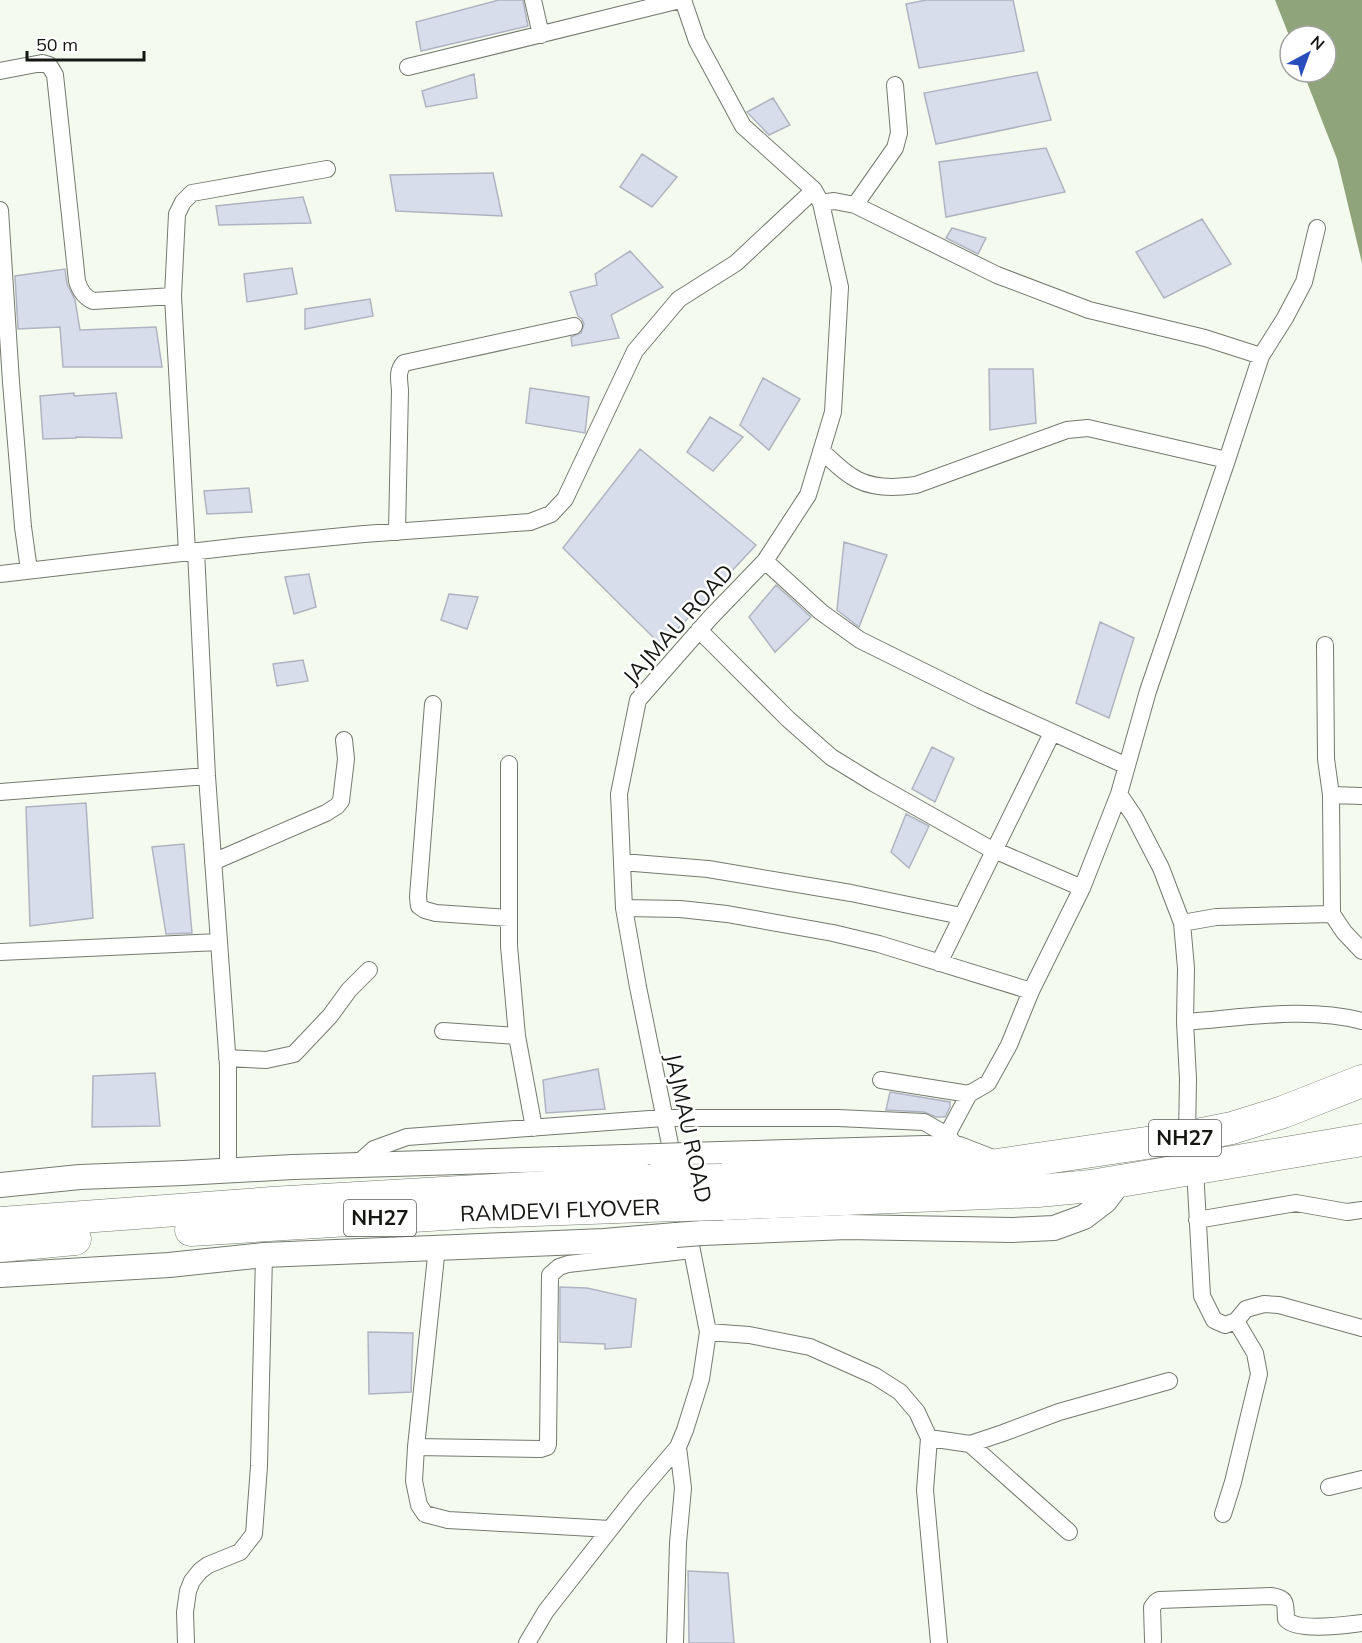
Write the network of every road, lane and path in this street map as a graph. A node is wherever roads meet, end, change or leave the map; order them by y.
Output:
1 (533, 0) edge
2 (681, 0) edge
3 (541, 34) junction
4 (408, 67) dead end
5 (0, 71) edge
6 (895, 86) dead end
7 (327, 169) dead end
8 (817, 197) junction
9 (855, 204) junction
10 (0, 210) edge
11 (1317, 228) dead end
12 (173, 296) junction
13 (573, 326) dead end
14 (1261, 356) junction
15 (821, 451) junction
16 (1227, 460) junction
17 (397, 532) junction
18 (192, 551) junction
19 (765, 561) junction
20 (29, 570) junction
21 (0, 574) edge
22 (699, 630) junction
23 (1325, 645) dead end
24 (433, 704) dead end
25 (1053, 733) junction
26 (344, 740) dead end
27 (509, 764) dead end
28 (1127, 766) junction
29 (207, 776) junction
30 (0, 792) edge
31 (1119, 794) junction
32 (1332, 795) junction
33 (1362, 796) edge
34 (995, 851) junction
35 (213, 862) junction
36 (622, 862) junction
37 (1082, 888) junction
38 (624, 908) junction
39 (1332, 914) junction
40 (961, 916) junction
41 (509, 918) junction
42 (1182, 923) junction
43 (219, 942) junction
44 (1362, 951) edge
45 (0, 952) edge
46 (939, 963) junction
47 (369, 970) dead end
48 (1031, 991) junction
49 (1362, 1021) edge
50 (1185, 1022) junction
51 (443, 1031) dead end
52 (517, 1036) junction
53 (227, 1058) junction
54 (881, 1080) dead end
55 (1362, 1081) edge
56 (969, 1094) junction
57 (663, 1118) junction
58 (534, 1128) junction
59 (1187, 1137) junction
60 (1362, 1140) edge
61 (953, 1142) junction
62 (356, 1165) junction
63 (1001, 1165) junction
64 (1195, 1169) junction
65 (228, 1171) junction
66 (1120, 1181) junction
67 (0, 1185) edge
68 (723, 1192) junction
69 (1362, 1210) edge
70 (1197, 1220) junction
71 (0, 1223) edge
72 (690, 1239) junction
73 (0, 1246) edge
74 (437, 1247) junction
75 (264, 1255) junction
76 (0, 1275) edge
77 (1236, 1321) junction
78 (1362, 1328) edge
79 (708, 1332) junction
80 (1169, 1381) dead end
81 (929, 1438) junction
82 (969, 1444) junction
83 (416, 1447) junction
84 (678, 1447) junction
85 (1362, 1479) edge
86 (1329, 1487) dead end
87 (1223, 1514) dead end
88 (610, 1529) junction
89 (1069, 1532) dead end
90 (1362, 1623) edge
91 (1151, 1642) edge
92 (186, 1643) edge
93 (527, 1643) edge
94 (675, 1643) edge
95 (939, 1643) edge

1 - 3 street
2 - 3 street
2 - 8 street
3 - 4 street
5 - 12 street
6 - 9 street
7 - 12 street
8 - 9 street
8 - 15 street, JAJMAU ROAD
8 - 17 street
9 - 14 street
10 - 20 street
11 - 14 street
12 - 18 street
13 - 17 street
14 - 16 street
15 - 16 street
15 - 19 street, JAJMAU ROAD
16 - 28 street
17 - 18 street
18 - 20 street
18 - 29 street
19 - 22 street, JAJMAU ROAD
19 - 25 street
20 - 21 street
22 - 34 street
22 - 36 street, JAJMAU ROAD
23 - 32 street
24 - 41 street
25 - 28 street
25 - 34 street
26 - 35 street
27 - 41 street
28 - 31 street
29 - 30 street
29 - 35 street
31 - 37 street
31 - 42 street
32 - 33 street
32 - 39 street
34 - 37 street
34 - 40 street
35 - 43 street
36 - 38 street, JAJMAU ROAD
36 - 40 street
37 - 48 street
38 - 46 street
38 - 57 street, JAJMAU ROAD
39 - 42 street
39 - 44 street
40 - 46 street
41 - 52 street
42 - 50 street
43 - 45 street
43 - 53 street
46 - 48 street
47 - 53 street
48 - 56 street
49 - 50 street
50 - 59 street
51 - 52 street
52 - 58 street
53 - 65 street
54 - 56 street
55 - 59 highway, NH27
56 - 61 street
57 - 58 street
57 - 61 street
57 - 72 street, JAJMAU ROAD
58 - 62 street
59 - 63 highway, NH27
59 - 64 street
60 - 64 highway, NH27
61 - 62 main road, bridge
61 - 63 main road
62 - 65 main road
63 - 68 highway, RAMDEVI FLYOVER / NH27
64 - 66 highway, NH27
64 - 70 street
65 - 67 main road
66 - 68 highway, RAMDEVI FLYOVER / NH27
66 - 72 main road
68 - 71 highway, RAMDEVI FLYOVER / NH27, bridge
68 - 73 highway, RAMDEVI FLYOVER / NH27, bridge
69 - 70 street
70 - 77 street
72 - 74 main road
72 - 79 street, JAJMAU ROAD
72 - 83 street
74 - 75 main road
74 - 83 street
75 - 76 main road
75 - 92 street
77 - 78 street
77 - 87 street
79 - 81 street
79 - 84 street, JAJMAU ROAD
80 - 82 street
81 - 82 street
81 - 95 street
82 - 89 street
83 - 88 street
84 - 88 street, JAJMAU ROAD
84 - 94 street
85 - 86 street
88 - 93 street, JAJMAU ROAD
90 - 91 street

